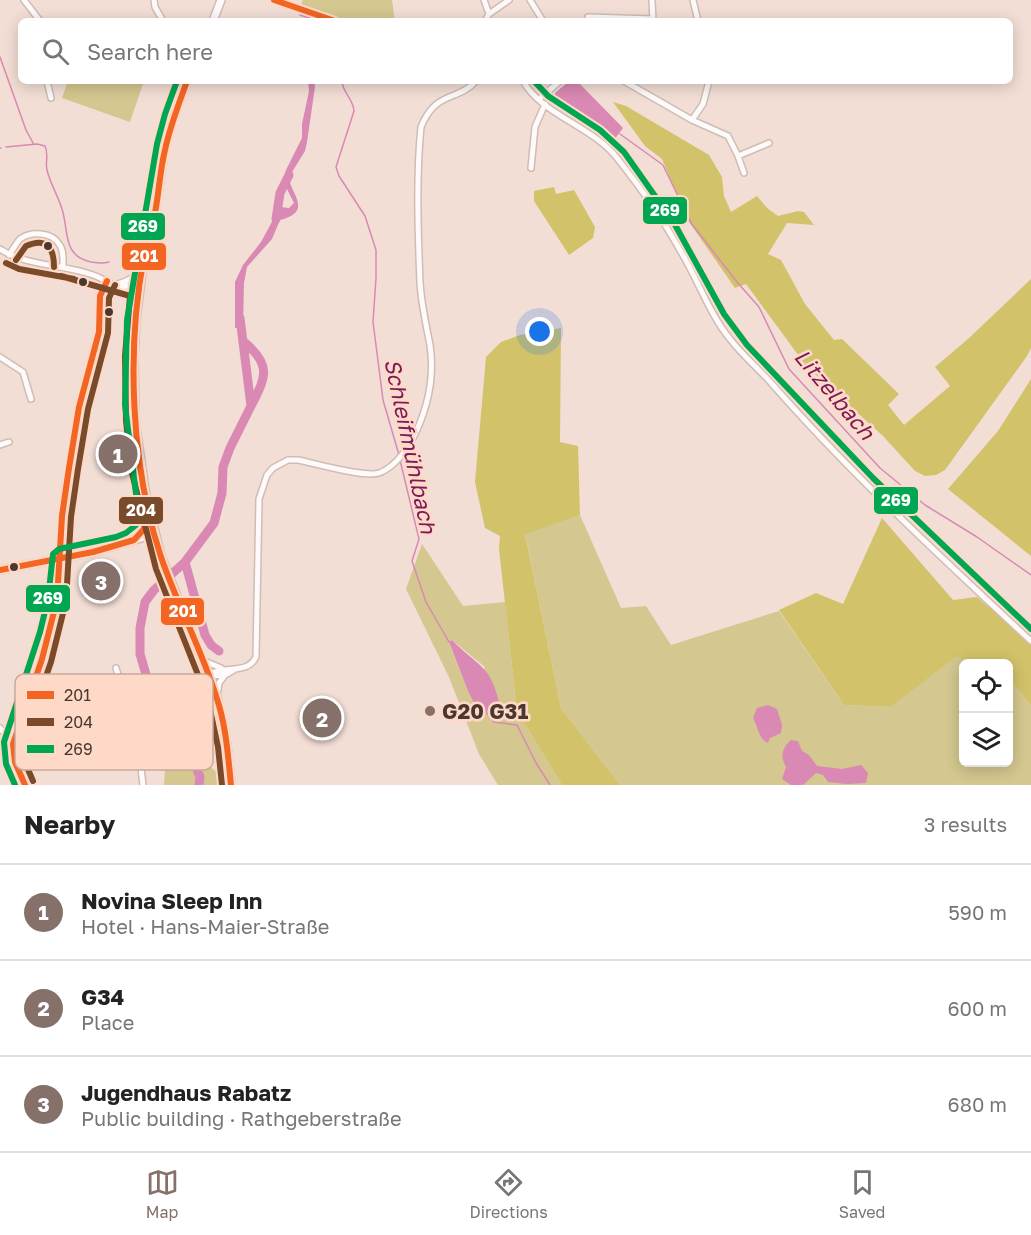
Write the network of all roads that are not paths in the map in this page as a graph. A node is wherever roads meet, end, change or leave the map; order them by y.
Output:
1 (24, 0) edge
2 (154, 0) edge
3 (221, 0) edge
4 (274, 0) edge
5 (484, 0) edge
6 (509, 0) edge
7 (530, 0) edge
8 (652, 0) edge
9 (693, 0) edge
10 (489, 14) junction
11 (38, 18) edge
12 (161, 18) edge
13 (214, 18) edge
14 (326, 18) edge
15 (487, 18) edge
16 (541, 18) edge
17 (588, 18) edge
18 (610, 18) edge
19 (653, 18) edge
20 (697, 18) edge
21 (48, 84) edge
22 (186, 84) edge
23 (472, 84) edge
24 (524, 84) edge
25 (556, 84) edge
26 (629, 84) edge
27 (708, 84) edge
28 (51, 98) dead end
29 (539, 99) junction
30 (545, 104) junction
31 (692, 120) junction
32 (769, 143) dead end
33 (738, 156) junction
34 (531, 168) dead end
35 (744, 174) dead end
36 (0, 249) edge
37 (9, 255) junction
38 (144, 257) junction
39 (63, 267) junction
40 (107, 281) junction
41 (117, 284) junction
42 (139, 293) junction
43 (0, 357) edge
44 (31, 399) dead end
45 (9, 442) dead end
46 (0, 445) edge
47 (146, 496) junction
48 (155, 534) junction
49 (134, 540) junction
50 (61, 558) junction
51 (0, 570) edge
52 (1031, 641) edge
53 (201, 659) junction
54 (116, 668) dead end
55 (225, 672) junction
56 (36, 674) edge
57 (118, 674) edge
58 (206, 674) edge
59 (210, 674) edge
60 (213, 689) edge
61 (217, 697) junction
62 (213, 701) edge
63 (223, 727) junction
64 (0, 728) edge
65 (15, 738) edge
66 (13, 744) junction
67 (15, 762) edge
68 (18, 770) edge
69 (141, 770) edge
70 (25, 785) edge
71 (143, 785) edge
72 (231, 785) edge

1 - 11 street
2 - 12 street
3 - 13 street
4 - 14 street
5 - 10 street
6 - 10 street
7 - 16 street
8 - 19 street
9 - 20 street
10 - 15 street
17 - 18 street
21 - 28 street
22 - 38 street
23 - 55 street
24 - 29 street
25 - 29 street
26 - 31 street
27 - 31 street
29 - 30 street
30 - 34 street
30 - 52 street
31 - 33 street
32 - 33 street
33 - 35 street
36 - 37 street
37 - 39 street
37 - 39 street
38 - 41 street
38 - 42 street
39 - 40 street
40 - 41 street
40 - 42 street
40 - 50 street
41 - 42 street
42 - 47 street
43 - 44 street
45 - 46 street
47 - 48 street
47 - 49 street
48 - 49 street
48 - 53 street
49 - 50 street
50 - 51 street
50 - 56 street
53 - 55 street
53 - 58 street
54 - 57 street
55 - 59 street
55 - 61 street
60 - 61 street
61 - 63 street
62 - 63 street
63 - 72 street
64 - 66 street
65 - 66 street
66 - 67 street
68 - 70 street
69 - 71 street

